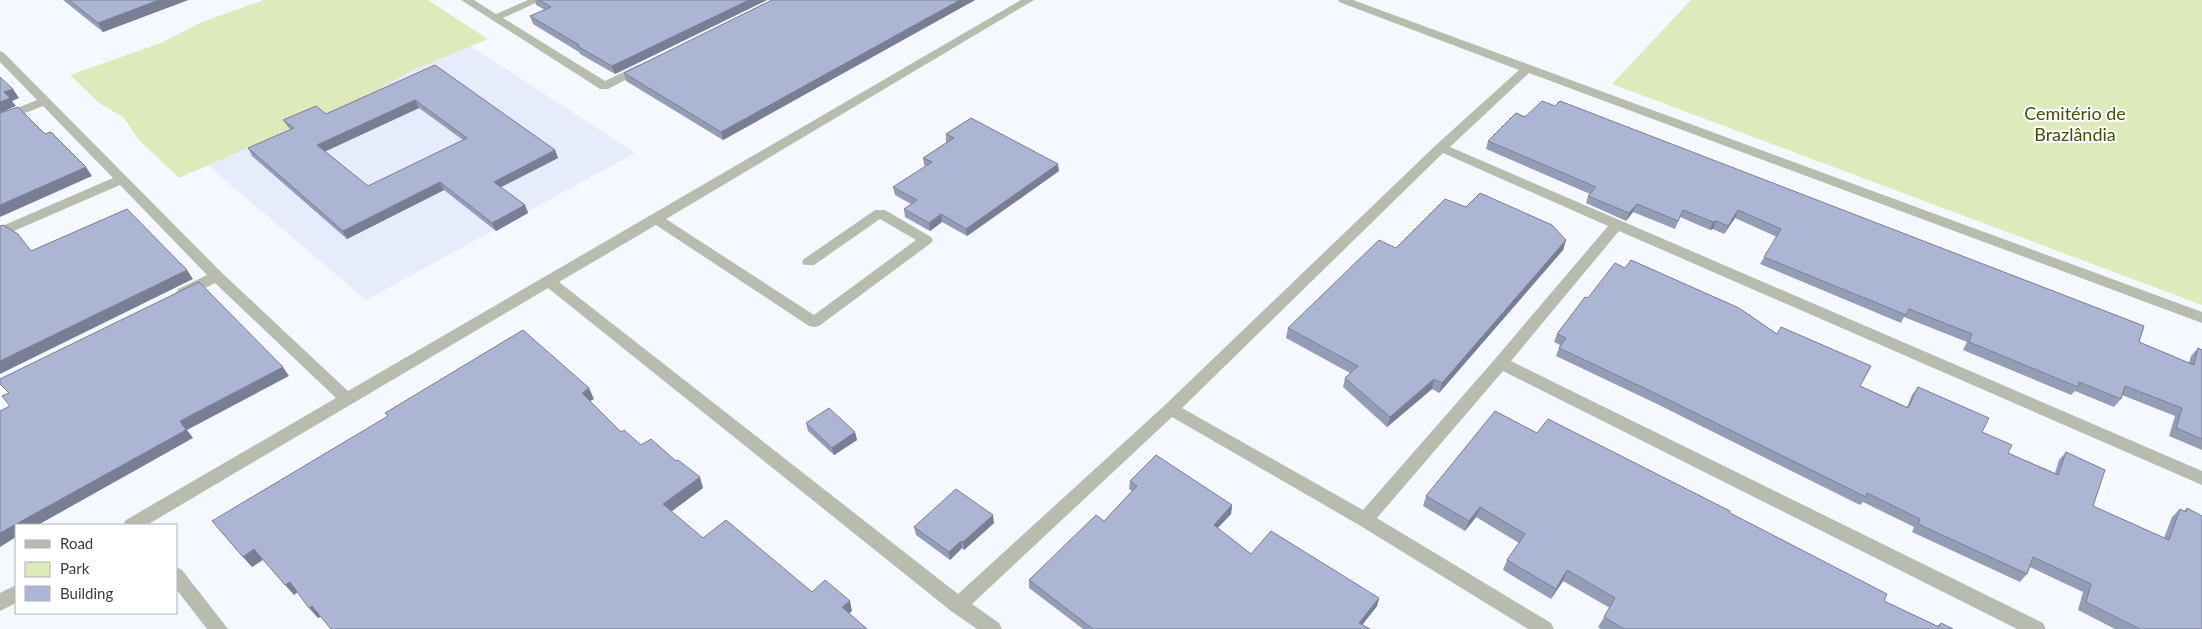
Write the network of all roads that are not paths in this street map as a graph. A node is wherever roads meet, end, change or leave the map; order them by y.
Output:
1 (466, 0) edge
2 (537, 0) edge
3 (1030, 0) edge
4 (1343, 0) edge
5 (495, 18) junction
6 (0, 55) edge
7 (657, 60) edge
8 (1527, 69) junction
9 (45, 101) junction
10 (0, 119) edge
11 (1441, 148) junction
12 (123, 180) junction
13 (656, 218) junction
14 (1616, 225) junction
15 (0, 232) edge
16 (809, 262) dead end
17 (217, 276) junction
18 (548, 281) junction
19 (174, 298) edge
20 (2202, 318) edge
21 (1500, 363) junction
22 (347, 399) junction
23 (1171, 409) junction
24 (2202, 478) edge
25 (1365, 520) junction
26 (135, 524) edge
27 (178, 578) edge
28 (15, 594) edge
29 (0, 603) edge
30 (958, 605) junction
31 (218, 629) edge
32 (992, 629) edge
33 (1544, 629) edge
34 (2036, 629) edge

1 - 5 street
2 - 5 street
3 - 13 street
4 - 8 street
5 - 7 street
6 - 9 street
8 - 11 street
8 - 20 street
9 - 10 street
9 - 12 street
11 - 14 street
11 - 23 street
12 - 15 street
12 - 17 street
13 - 16 street
13 - 18 street
14 - 21 street
14 - 24 street
17 - 19 street
17 - 22 street
18 - 22 street
18 - 30 street
21 - 25 street
21 - 34 street
22 - 26 street
23 - 25 street
23 - 30 street
25 - 33 street
27 - 31 street
28 - 29 street
30 - 32 street

